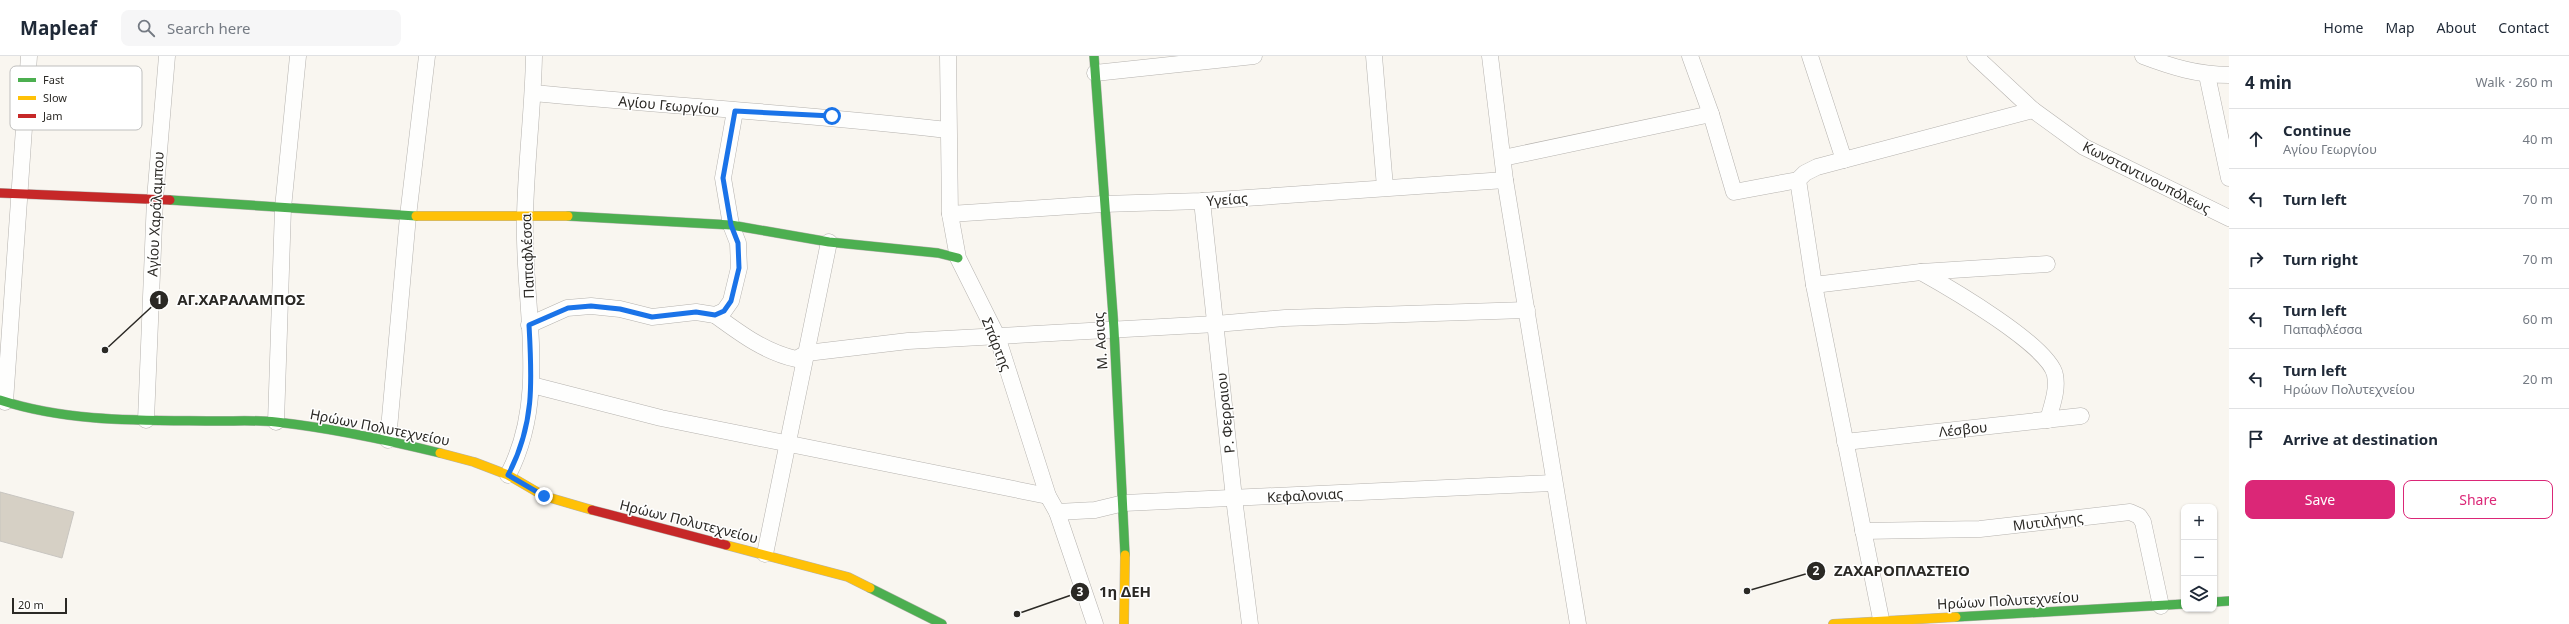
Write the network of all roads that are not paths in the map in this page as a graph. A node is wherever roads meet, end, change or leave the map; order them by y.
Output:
1 (29, 56) edge
2 (166, 56) edge
3 (298, 56) edge
4 (427, 56) edge
5 (534, 56) edge
6 (948, 56) edge
7 (1094, 56) edge
8 (1254, 56) edge
9 (1374, 56) edge
10 (1490, 56) edge
11 (1690, 56) edge
12 (1810, 56) edge
13 (1976, 56) edge
14 (2143, 56) edge
15 (1212, 58) edge
16 (28, 66) edge
17 (1095, 72) junction
18 (2207, 75) junction
19 (2229, 75) edge
20 (533, 93) junction
21 (2033, 110) junction
22 (735, 111) junction
23 (1711, 114) junction
24 (23, 130) edge
25 (947, 130) junction
26 (1503, 158) junction
27 (1844, 160) junction
28 (2229, 178) edge
29 (1505, 180) junction
30 (1798, 180) junction
31 (1386, 187) junction
32 (0, 193) edge
33 (18, 194) junction
34 (155, 199) junction
35 (1202, 201) junction
36 (1103, 204) junction
37 (283, 208) junction
38 (950, 214) junction
39 (408, 216) junction
40 (525, 217) junction
41 (2229, 218) edge
42 (731, 225) junction
43 (829, 242) junction
44 (958, 258) junction
45 (2047, 264) dead end
46 (1921, 272) junction
47 (1814, 285) junction
48 (1527, 310) junction
49 (715, 315) junction
50 (1216, 324) junction
51 (529, 325) junction
52 (1114, 329) junction
53 (997, 336) junction
54 (807, 353) junction
55 (532, 385) junction
56 (2, 401) edge
57 (2081, 416) dead end
58 (146, 420) junction
59 (2048, 420) junction
60 (276, 422) junction
61 (388, 440) junction
62 (1845, 442) junction
63 (787, 443) junction
64 (508, 475) junction
65 (1554, 483) junction
66 (1048, 496) junction
67 (1234, 498) junction
68 (1124, 503) junction
69 (1057, 512) junction
70 (1863, 532) junction
71 (765, 554) junction
72 (2229, 601) edge
73 (2217, 602) edge
74 (2181, 604) edge
75 (2161, 606) junction
76 (1881, 623) edge
77 (942, 624) edge
78 (1095, 624) edge
79 (1124, 624) edge
80 (1250, 624) edge
81 (1578, 624) edge
82 (1833, 624) edge

1 - 16 street
2 - 34 street, Αγίου Χαράλαμπου
3 - 37 street
4 - 39 street
5 - 20 street, Παπαφλέσσα
6 - 25 street, Σπάρτης
7 - 17 street, Μ. Ασιας
8 - 15 street
9 - 31 street
10 - 26 street
11 - 23 street
12 - 27 street
13 - 21 street, Κωνσταντινουπόλεως
14 - 18 street
15 - 17 street
17 - 36 street, Μ. Ασιας
18 - 19 street
18 - 28 street
20 - 22 street, Αγίου Γεωργίου
20 - 40 street, Παπαφλέσσα
21 - 27 street
21 - 41 street, Κωνσταντινουπόλεως
22 - 25 street, Αγίου Γεωργίου
22 - 42 street
23 - 26 street
23 - 30 street
24 - 33 street
25 - 38 street, Σπάρτης
26 - 29 street
27 - 30 street
29 - 31 street, Υγείας
29 - 48 street
30 - 47 street
31 - 35 street, Υγείας
32 - 33 street
33 - 34 street
33 - 56 street
34 - 37 street
34 - 58 street, Αγίου Χαράλαμπου
35 - 36 street, Υγείας
35 - 50 street, Ρ. Φερραιου
36 - 38 street, Υγείας
36 - 52 street, Μ. Ασιας
37 - 39 street
37 - 60 street
38 - 44 street, Σπάρτης
39 - 40 street
39 - 61 street
40 - 42 street
40 - 51 street, Παπαφλέσσα
42 - 43 street
42 - 49 street
43 - 44 street
43 - 54 street
44 - 53 street, Σπάρτης
45 - 46 street
46 - 47 street
46 - 59 street
47 - 62 street
48 - 50 street
48 - 65 street
49 - 51 street
49 - 54 street
50 - 52 street
50 - 67 street, Ρ. Φερραιου
51 - 55 street, Παπαφλέσσα
52 - 53 street
52 - 68 street, Μ. Ασιας
53 - 54 street
53 - 66 street, Σπάρτης
54 - 63 street
55 - 63 street
55 - 64 street, Παπαφλέσσα
56 - 58 street, Ηρώων Πολυτεχνείου
57 - 59 street, Λέσβου
58 - 60 street, Ηρώων Πολυτεχνείου
59 - 62 street, Λέσβου
60 - 61 street, Ηρώων Πολυτεχνείου
61 - 64 street, Ηρώων Πολυτεχνείου
62 - 70 street
63 - 66 street
63 - 71 street
64 - 71 street, Ηρώων Πολυτεχνείου
65 - 67 street, Κεφαλονιας
65 - 81 street
66 - 69 street, Σπάρτης
67 - 68 street, Κεφαλονιας
67 - 80 street, Ρ. Φερραιου
68 - 69 street, Κεφαλονιας
68 - 79 street, Μ. Ασιας
69 - 78 street, Σπάρτης
70 - 75 street, Μυτιλήνης
70 - 76 street
71 - 77 street, Ηρώων Πολυτεχνείου
72 - 73 street
74 - 75 street, Ηρώων Πολυτεχνείου
75 - 76 street, Ηρώων Πολυτεχνείου
76 - 82 street, Ηρώων Πολυτεχνείου

